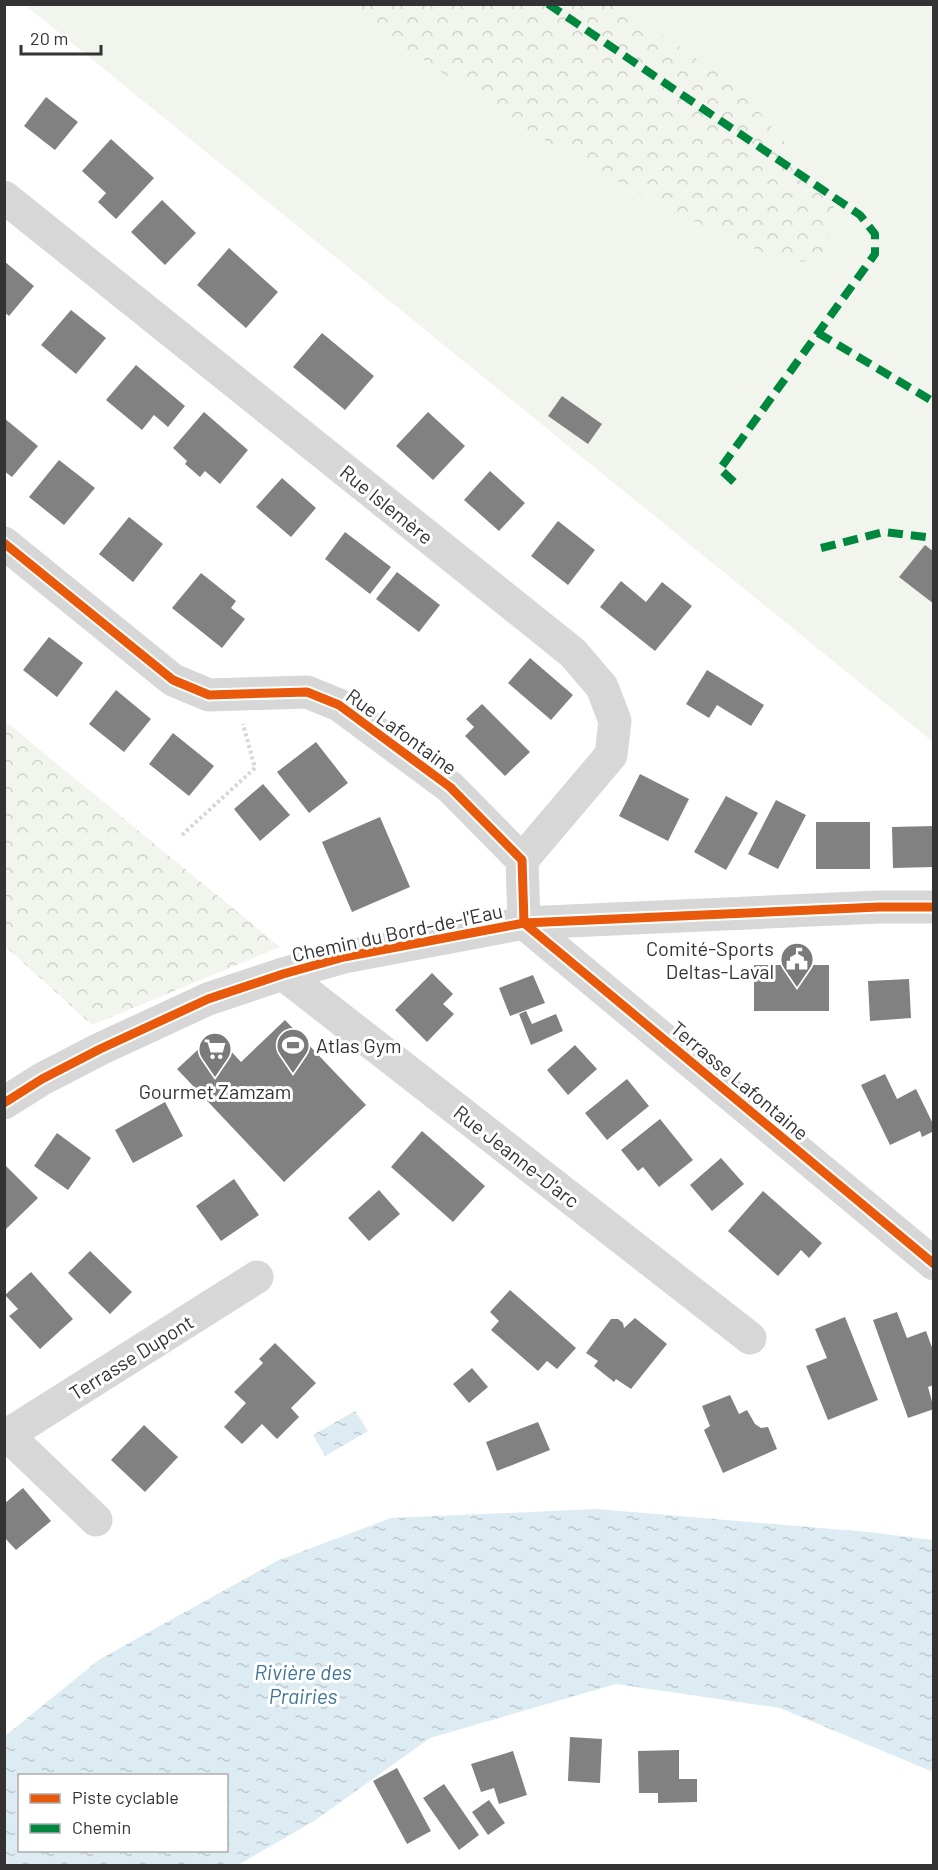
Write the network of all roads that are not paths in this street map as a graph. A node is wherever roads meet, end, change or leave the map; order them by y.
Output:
1 (4, 197) edge
2 (4, 543) edge
3 (522, 860) junction
4 (933, 907) edge
5 (524, 923) junction
6 (283, 974) junction
7 (4, 1103) edge
8 (933, 1264) edge
9 (256, 1277) dead end
10 (750, 1338) dead end
11 (6, 1434) edge
12 (96, 1520) dead end

1 - 3 street, Rue Islemère
2 - 3 street, Rue Lafontaine
3 - 5 street
4 - 5 street, Chemin du Bord-de-l'Eau
5 - 6 street, Chemin du Bord-de-l'Eau
5 - 8 street, Terrasse Lafontaine
6 - 7 street, Chemin du Bord-de-l'Eau
6 - 10 street, Rue Jeanne-D'arc
9 - 11 street, Terrasse Dupont
11 - 12 street

